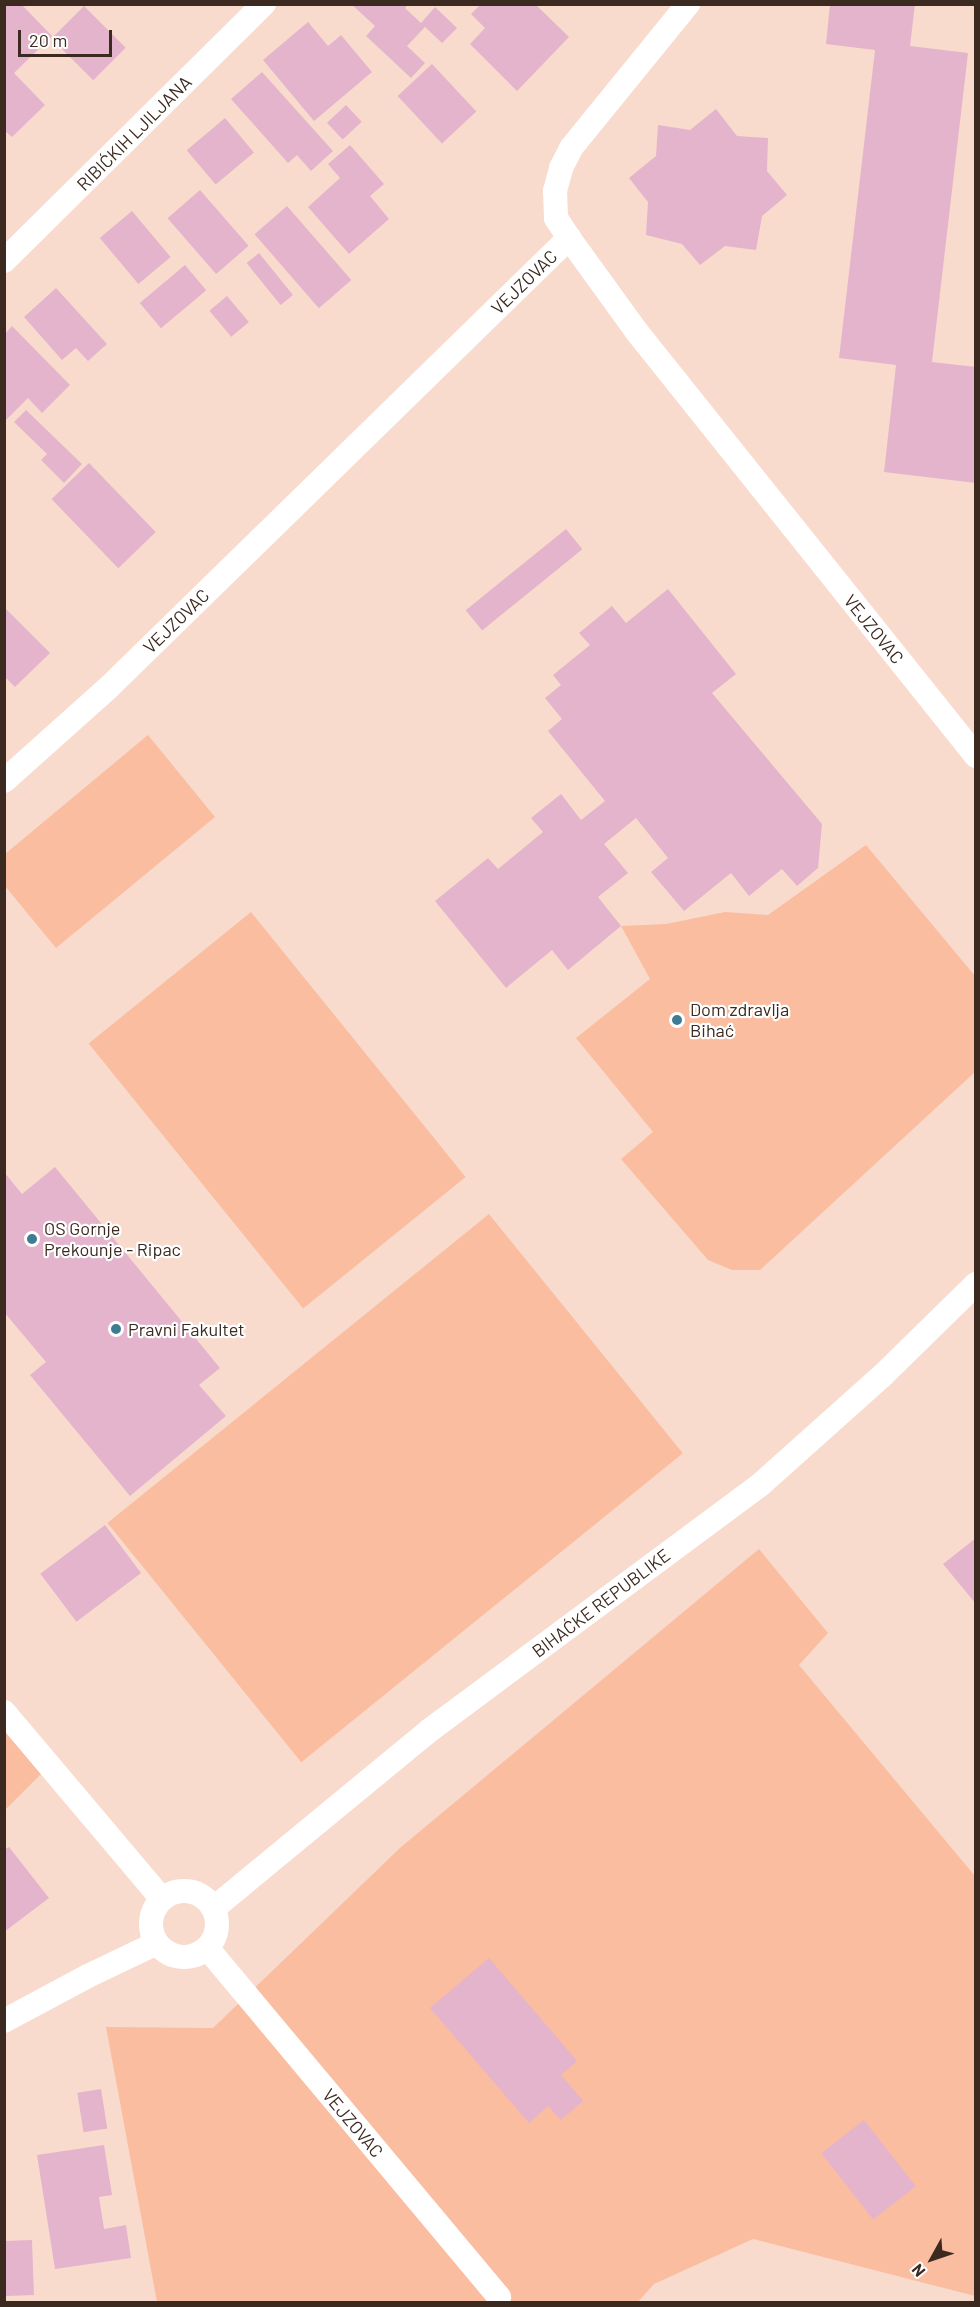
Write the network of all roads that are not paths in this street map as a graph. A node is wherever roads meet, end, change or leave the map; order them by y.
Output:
1 (264, 4) edge
2 (688, 4) edge
3 (569, 238) junction
4 (4, 261) edge
5 (975, 756) edge
6 (4, 781) edge
7 (975, 1284) edge
8 (4, 1712) edge
9 (162, 1899) junction
10 (214, 1908) junction
11 (157, 1943) junction
12 (208, 1948) junction
13 (4, 2021) edge
14 (499, 2297) dead end

1 - 4 street, RIBIĆKIH LJILJANA
2 - 3 street
3 - 5 street, VEJZOVAC
3 - 6 street, VEJZOVAC
7 - 10 street, BIHAĆKE REPUBLIKE
8 - 9 street
9 - 10 street
9 - 11 street
10 - 12 street
11 - 12 street
11 - 13 street
12 - 14 street, VEJZOVAC

